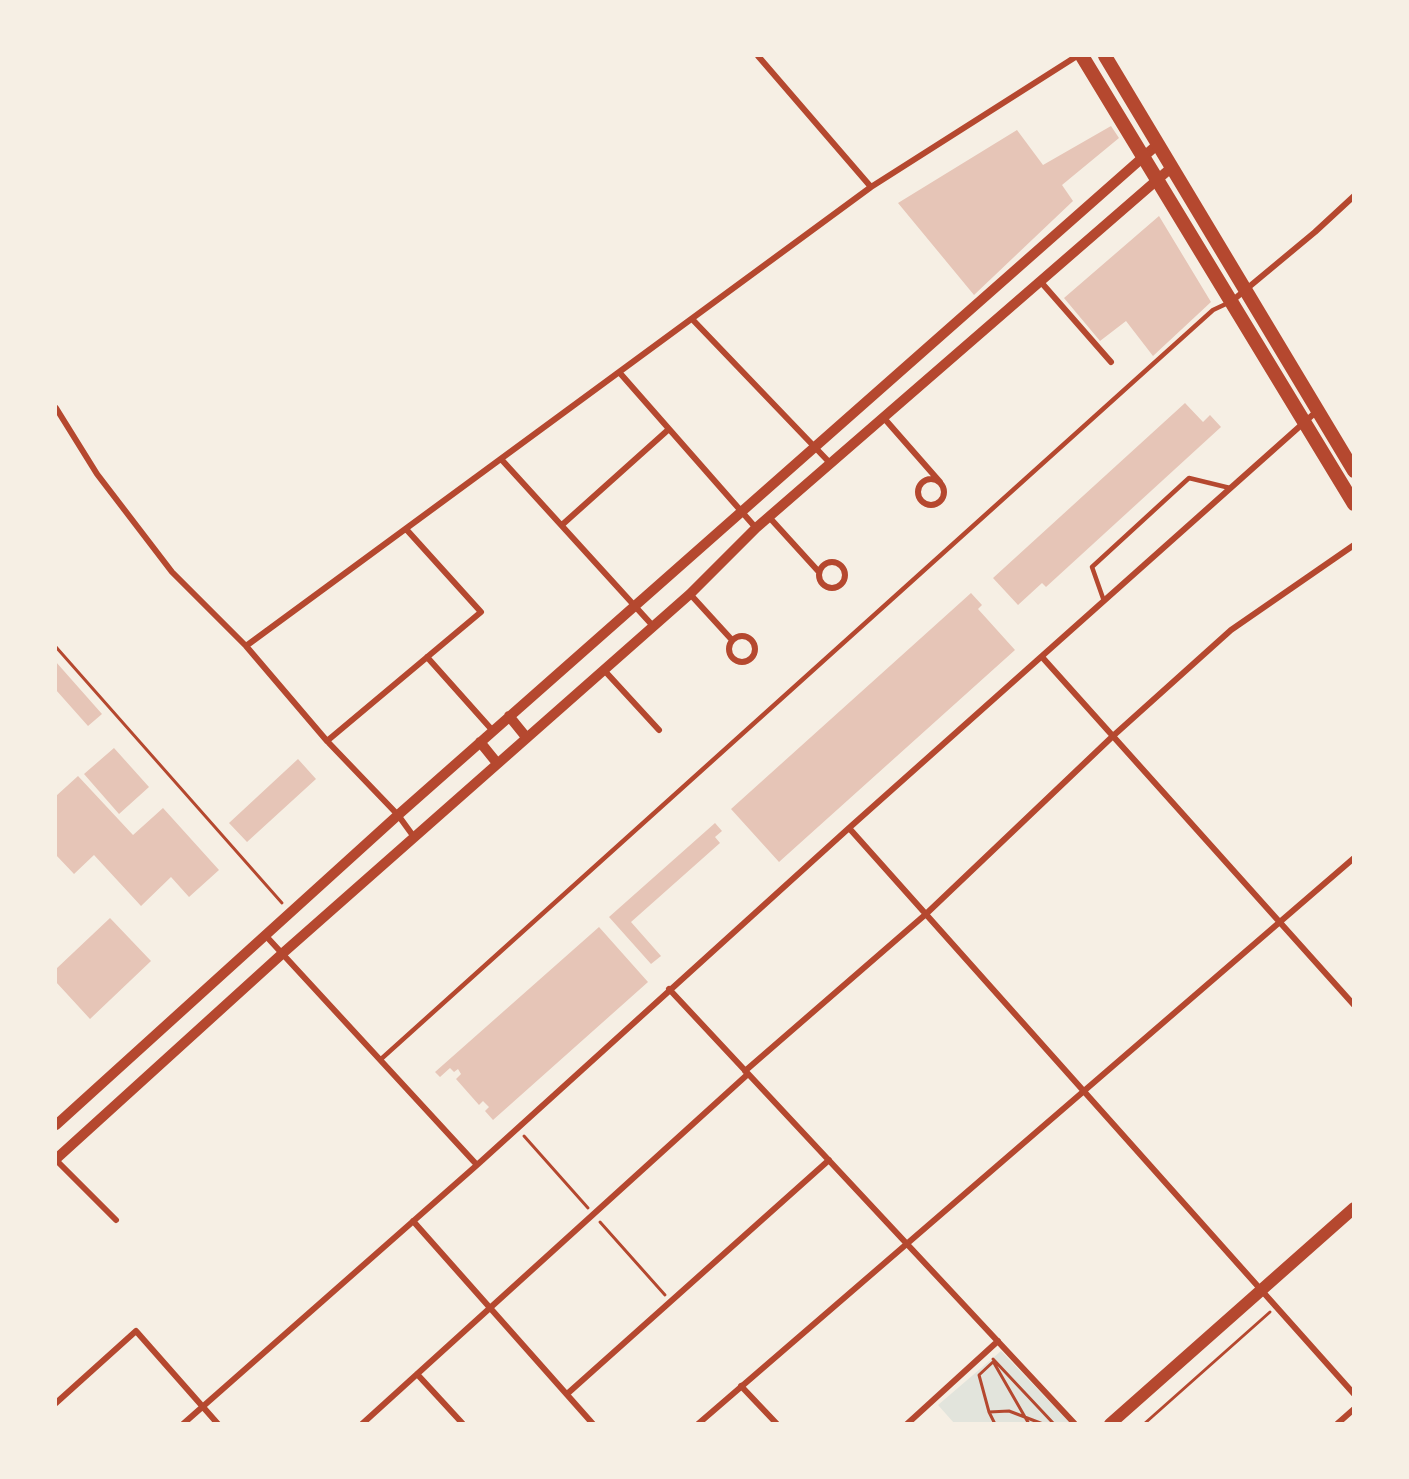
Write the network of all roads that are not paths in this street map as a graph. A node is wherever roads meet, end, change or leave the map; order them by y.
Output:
1 (758, 56) edge
2 (1077, 56) edge
3 (1082, 56) edge
4 (1105, 56) edge
5 (1158, 144) junction
6 (1144, 156) junction
7 (1172, 167) junction
8 (1157, 178) junction
9 (871, 188) junction
10 (1353, 196) edge
11 (1040, 281) junction
12 (1245, 290) junction
13 (1232, 301) junction
14 (692, 319) junction
15 (1111, 362) dead end
16 (619, 372) junction
17 (56, 408) edge
18 (1317, 411) junction
19 (883, 417) junction
20 (1304, 422) junction
21 (669, 429) junction
22 (814, 447) junction
23 (501, 459) junction
24 (830, 463) junction
25 (1353, 471) edge
26 (940, 482) junction
27 (1230, 488) junction
28 (1353, 504) edge
29 (742, 511) junction
30 (769, 517) junction
31 (563, 524) junction
32 (756, 528) junction
33 (406, 529) junction
34 (1353, 546) edge
35 (819, 572) junction
36 (690, 594) junction
37 (1104, 602) junction
38 (636, 605) junction
39 (653, 626) junction
40 (732, 640) junction
41 (246, 646) junction
42 (427, 657) junction
43 (1042, 657) junction
44 (603, 669) junction
45 (509, 716) junction
46 (659, 730) dead end
47 (493, 731) junction
48 (1113, 736) junction
49 (526, 737) junction
50 (327, 741) junction
51 (480, 742) junction
52 (497, 763) junction
53 (398, 815) junction
54 (849, 828) junction
55 (414, 837) junction
56 (1353, 858) edge
57 (926, 914) junction
58 (1281, 923) junction
59 (266, 936) junction
60 (283, 952) junction
61 (669, 989) junction
62 (1353, 1005) edge
63 (380, 1060) junction
64 (747, 1072) junction
65 (1084, 1092) junction
66 (56, 1125) edge
67 (56, 1160) edge
68 (829, 1161) junction
69 (477, 1165) junction
70 (1353, 1208) edge
71 (116, 1220) dead end
72 (413, 1221) junction
73 (907, 1244) junction
74 (1261, 1290) junction
75 (490, 1308) junction
76 (998, 1341) junction
77 (417, 1374) junction
78 (741, 1386) junction
79 (567, 1394) junction
80 (1353, 1394) edge
81 (56, 1403) edge
82 (202, 1406) junction
83 (1353, 1409) edge
84 (183, 1424) edge
85 (218, 1424) edge
86 (362, 1424) edge
87 (463, 1424) edge
88 (593, 1424) edge
89 (698, 1424) edge
90 (777, 1424) edge
91 (907, 1424) edge
92 (1075, 1424) edge
93 (1110, 1424) edge
94 (1337, 1424) edge

1 - 9 street
2 - 9 street
3 - 6 main road
4 - 5 main road
5 - 6 street
5 - 7 main road
6 - 8 main road
6 - 22 street
7 - 8 street
7 - 12 main road
8 - 11 street
8 - 13 main road
9 - 14 street
10 - 12 street
11 - 15 street
11 - 19 street
12 - 13 street
12 - 18 main road
13 - 20 main road
13 - 63 lane
14 - 16 street
14 - 22 street
16 - 21 street
16 - 23 street
17 - 41 street
18 - 20 street
18 - 25 main road
19 - 24 street
19 - 26 street
20 - 27 street
20 - 28 main road
21 - 29 street
21 - 31 street
22 - 24 street
22 - 29 street
23 - 31 street
23 - 33 street
24 - 30 street
26 - 26 street
27 - 37 street
27 - 37 lane
29 - 32 street
29 - 38 street
30 - 32 street
30 - 35 street
31 - 38 street
32 - 36 street
33 - 41 street
33 - 42 street
34 - 48 street
35 - 35 street
36 - 39 street
36 - 40 street
37 - 43 street
38 - 39 street
38 - 45 street
39 - 44 street
40 - 40 street
41 - 50 street
42 - 47 street
42 - 50 street
43 - 48 street
43 - 54 street
44 - 46 street
44 - 49 street
45 - 47 street
45 - 49 street
47 - 51 street
48 - 57 street
48 - 58 street
49 - 52 street
50 - 53 street
51 - 52 street
51 - 53 street
52 - 55 street
53 - 55 street
53 - 59 street
54 - 57 street
54 - 61 street
55 - 60 street
56 - 58 street
57 - 64 street
57 - 65 street
58 - 62 street
58 - 65 street
59 - 60 street
59 - 66 street
60 - 63 street
60 - 67 street
61 - 64 street
61 - 69 street
63 - 69 street
64 - 68 street
64 - 75 street
65 - 73 street
65 - 74 street
67 - 71 street
68 - 73 street
68 - 79 street
69 - 72 street
70 - 74 main road
72 - 75 street
72 - 82 street
73 - 76 street
73 - 78 street
74 - 80 street
74 - 93 main road
75 - 77 street
75 - 79 street
76 - 91 street
76 - 92 street
77 - 86 street
77 - 87 street
78 - 89 street
78 - 90 street
79 - 88 street
81 - 82 street
82 - 84 street
82 - 85 street
83 - 94 street

